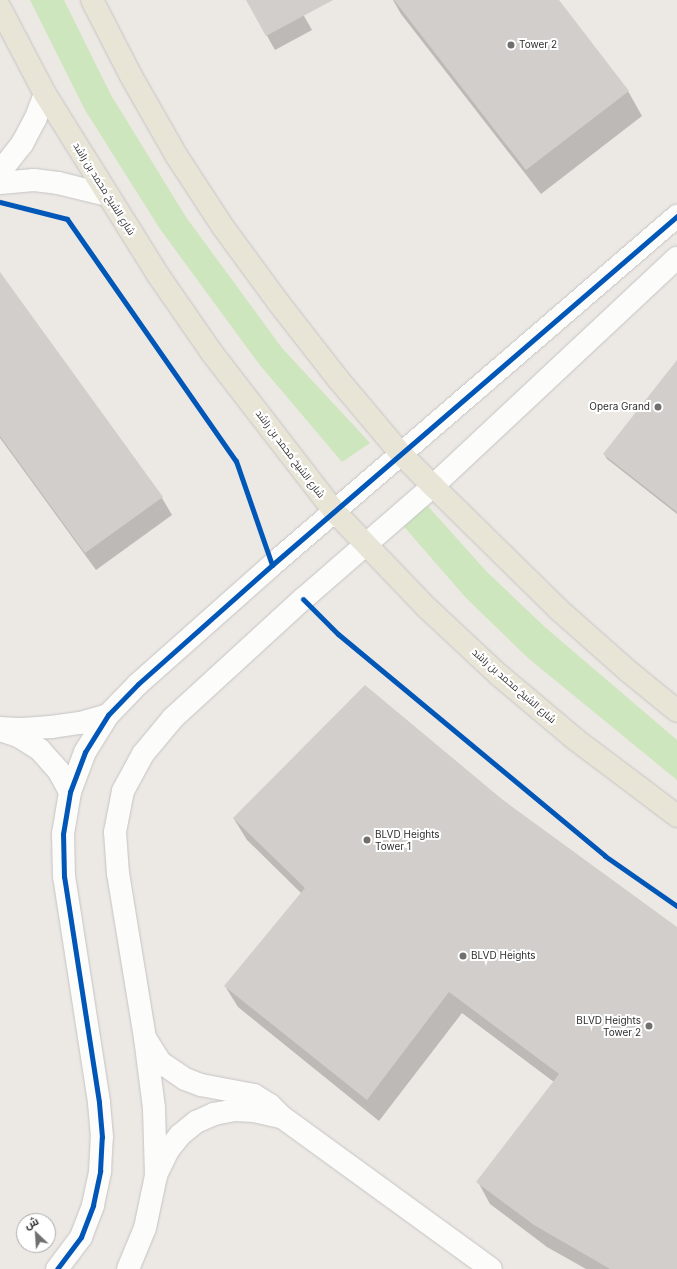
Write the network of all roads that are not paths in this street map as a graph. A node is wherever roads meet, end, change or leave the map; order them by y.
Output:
1 (92, 0) edge
2 (0, 8) edge
3 (45, 94) junction
4 (0, 172) edge
5 (0, 183) edge
6 (107, 195) junction
7 (677, 216) edge
8 (677, 258) edge
9 (402, 455) junction
10 (433, 486) junction
11 (334, 512) junction
12 (365, 545) junction
13 (677, 711) edge
14 (108, 715) junction
15 (0, 729) edge
16 (70, 792) junction
17 (677, 816) edge
18 (145, 1038) junction
19 (282, 1117) junction
20 (156, 1176) junction
21 (57, 1269) edge
22 (128, 1269) edge
23 (491, 1269) edge

1 - 9 main road
2 - 3 main road, شارع الشيخ محمد بن راشد
3 - 4 street
3 - 6 main road, شارع الشيخ محمد بن راشد
5 - 6 street
6 - 11 main road, شارع الشيخ محمد بن راشد
7 - 9 street
8 - 10 street
9 - 10 main road
9 - 11 street
10 - 12 street
10 - 13 main road
11 - 12 main road, شارع الشيخ محمد بن راشد
11 - 14 street
12 - 17 main road, شارع الشيخ محمد بن راشد
12 - 18 street
14 - 15 street
14 - 16 street
15 - 16 street
16 - 21 street
18 - 19 street
18 - 20 street
19 - 20 street
19 - 23 street
20 - 22 street

